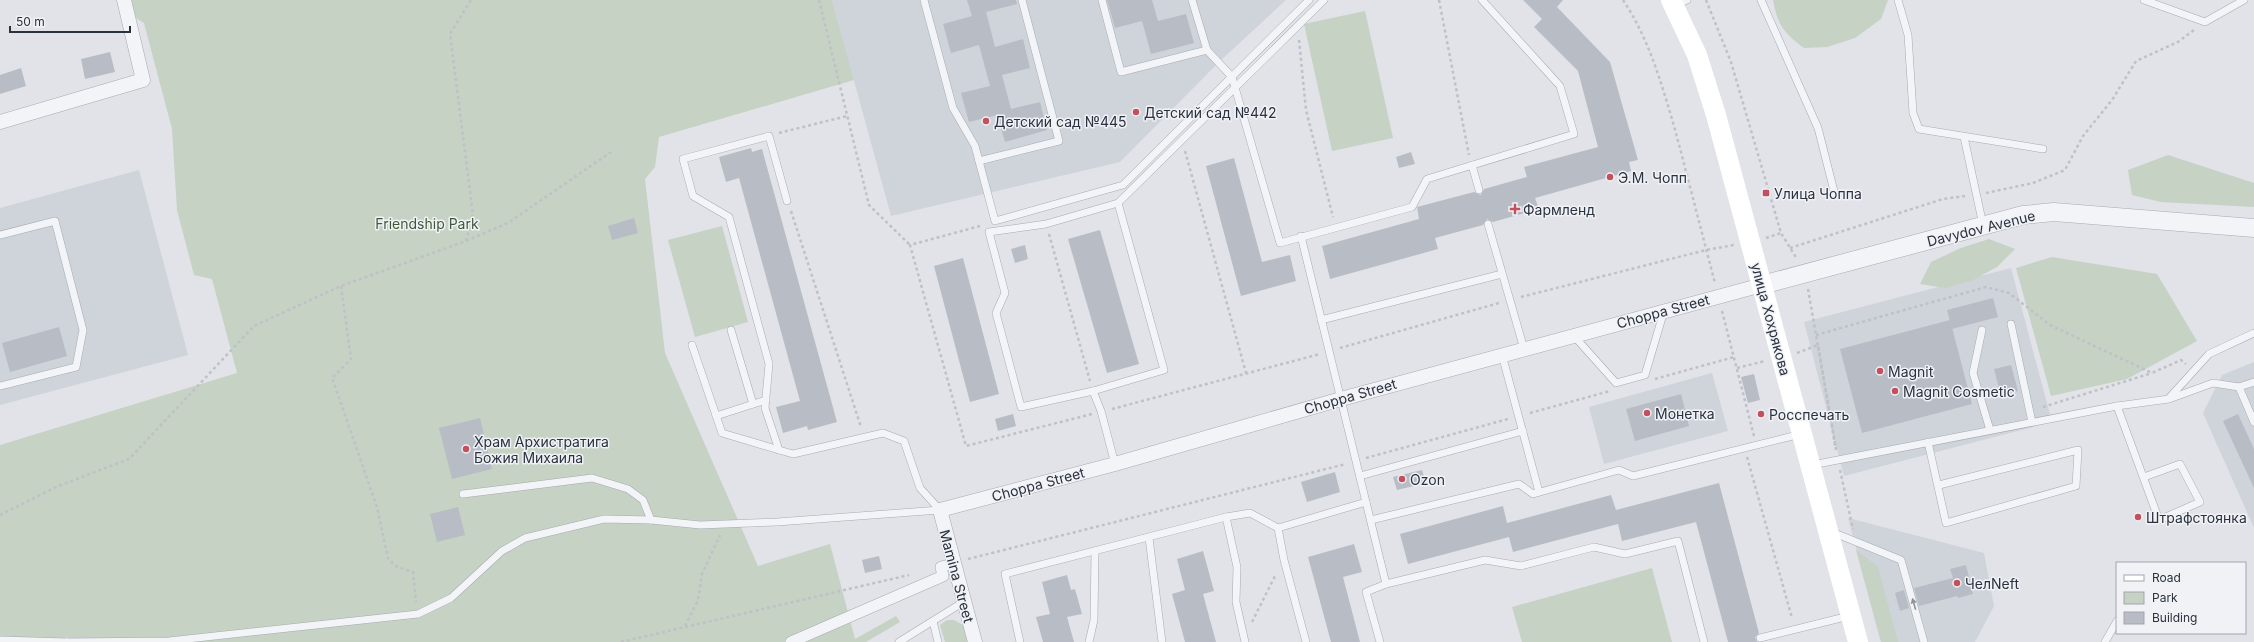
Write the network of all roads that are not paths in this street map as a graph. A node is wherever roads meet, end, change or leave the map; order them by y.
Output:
1 (124, 0) edge
2 (924, 0) edge
3 (1022, 0) edge
4 (1102, 0) edge
5 (1192, 0) edge
6 (1309, 0) edge
7 (1324, 0) edge
8 (1482, 0) edge
9 (1761, 0) edge
10 (1898, 0) edge
11 (2144, 0) edge
12 (2244, 0) edge
13 (1678, 2) edge
14 (1207, 50) junction
15 (1232, 77) junction
16 (1235, 86) junction
17 (0, 122) edge
18 (1964, 137) junction
19 (2043, 149) dead end
20 (979, 161) junction
21 (1472, 165) junction
22 (1479, 190) dead end
23 (1835, 195) dead end
24 (787, 202) road end
25 (1118, 203) junction
26 (1488, 224) dead end
27 (1983, 226) junction
28 (2254, 228) edge
29 (0, 235) edge
30 (1301, 236) junction
31 (1502, 274) junction
32 (1762, 285) junction
33 (1664, 311) junction
34 (1321, 320) junction
35 (2011, 324) dead end
36 (731, 330) dead end
37 (1982, 330) dead end
38 (2254, 333) edge
39 (1574, 335) junction
40 (692, 345) dead end
41 (1524, 349) junction
42 (1502, 355) junction
43 (2254, 382) edge
44 (0, 386) edge
45 (2239, 387) junction
46 (1093, 391) junction
47 (1341, 399) junction
48 (2169, 399) junction
49 (766, 400) junction
50 (753, 404) junction
51 (2117, 406) junction
52 (716, 416) junction
53 (2032, 422) junction
54 (2254, 422) edge
55 (1990, 430) junction
56 (1523, 431) junction
57 (1802, 434) junction
58 (1928, 442) junction
59 (780, 450) junction
60 (1115, 464) junction
61 (1810, 465) junction
62 (1360, 476) junction
63 (2144, 477) junction
64 (1939, 485) junction
65 (1539, 492) junction
66 (463, 494) dead end
67 (1366, 502) junction
68 (940, 510) junction
69 (1226, 517) junction
70 (651, 520) junction
71 (1371, 520) junction
72 (1278, 528) junction
73 (1828, 530) junction
74 (1149, 538) junction
75 (1095, 552) junction
76 (945, 566) dead end
77 (1386, 584) junction
78 (965, 601) junction
79 (1851, 615) junction
80 (933, 621) junction
81 (2116, 623) edge
82 (1760, 638) dead end
83 (0, 640) edge
84 (1244, 640) edge
85 (67, 642) edge
86 (791, 642) edge
87 (899, 642) edge
88 (938, 642) edge
89 (975, 642) edge
90 (1020, 642) edge
91 (1089, 642) edge
92 (1162, 642) edge
93 (1306, 642) edge
94 (1380, 642) edge
95 (1704, 642) edge
96 (1858, 642) edge
97 (1924, 642) edge
98 (2106, 642) edge

1 - 17 street
2 - 20 lane
3 - 20 lane
4 - 14 lane
5 - 14 lane
6 - 15 lane
7 - 16 lane
8 - 21 lane
9 - 23 lane
10 - 18 lane
11 - 12 lane
13 - 32 main road, улица Хохрякова
14 - 15 lane
15 - 16 lane
15 - 20 lane
16 - 25 lane
16 - 30 lane
18 - 19 lane
18 - 27 lane
21 - 22 lane
21 - 30 lane
24 - 49 lane
25 - 46 lane
25 - 46 lane
26 - 31 lane
27 - 28 street, Davydov Avenue
27 - 32 street, Davydov Avenue
29 - 44 lane
30 - 34 lane
31 - 34 lane
31 - 41 lane
32 - 33 street, Choppa Street
32 - 57 main road, улица Хохрякова
33 - 39 street, Choppa Street
33 - 39 lane
34 - 47 lane
35 - 53 lane
36 - 50 lane
37 - 55 lane
38 - 48 lane
39 - 41 street, Choppa Street
40 - 52 lane
41 - 42 street, Choppa Street
42 - 47 street, Choppa Street
42 - 56 lane
43 - 45 lane
45 - 48 lane
45 - 54 lane
46 - 60 lane
47 - 60 street, Choppa Street
47 - 62 lane
48 - 51 lane
49 - 50 lane
49 - 59 lane
50 - 52 lane
51 - 53 lane
51 - 63 lane
52 - 59 lane
53 - 55 lane
55 - 58 lane
56 - 62 lane
56 - 65 lane
57 - 61 main road, улица Хохрякова
57 - 65 lane
58 - 61 lane
58 - 64 lane
59 - 68 lane
60 - 68 street, Choppa Street
61 - 73 main road, улица Хохрякова
62 - 67 lane
63 - 63 lane
64 - 64 lane
65 - 71 lane
66 - 70 lane
67 - 71 lane
67 - 72 lane
68 - 70 lane
68 - 78 street, Mamina Street
69 - 72 lane
69 - 74 lane
69 - 84 lane
70 - 85 lane
71 - 77 lane
72 - 93 lane
73 - 79 main road, улица Хохрякова
97 -> 73 lane
74 - 75 lane
74 - 92 lane
75 - 90 lane
75 - 91 lane
76 - 86 street
77 - 94 lane
77 - 95 lane
78 - 80 lane
78 - 89 street, Mamina Street
79 - 82 lane
79 - 96 main road, улица Хохрякова
80 - 87 lane
80 - 88 lane
81 - 98 lane
83 - 85 lane

